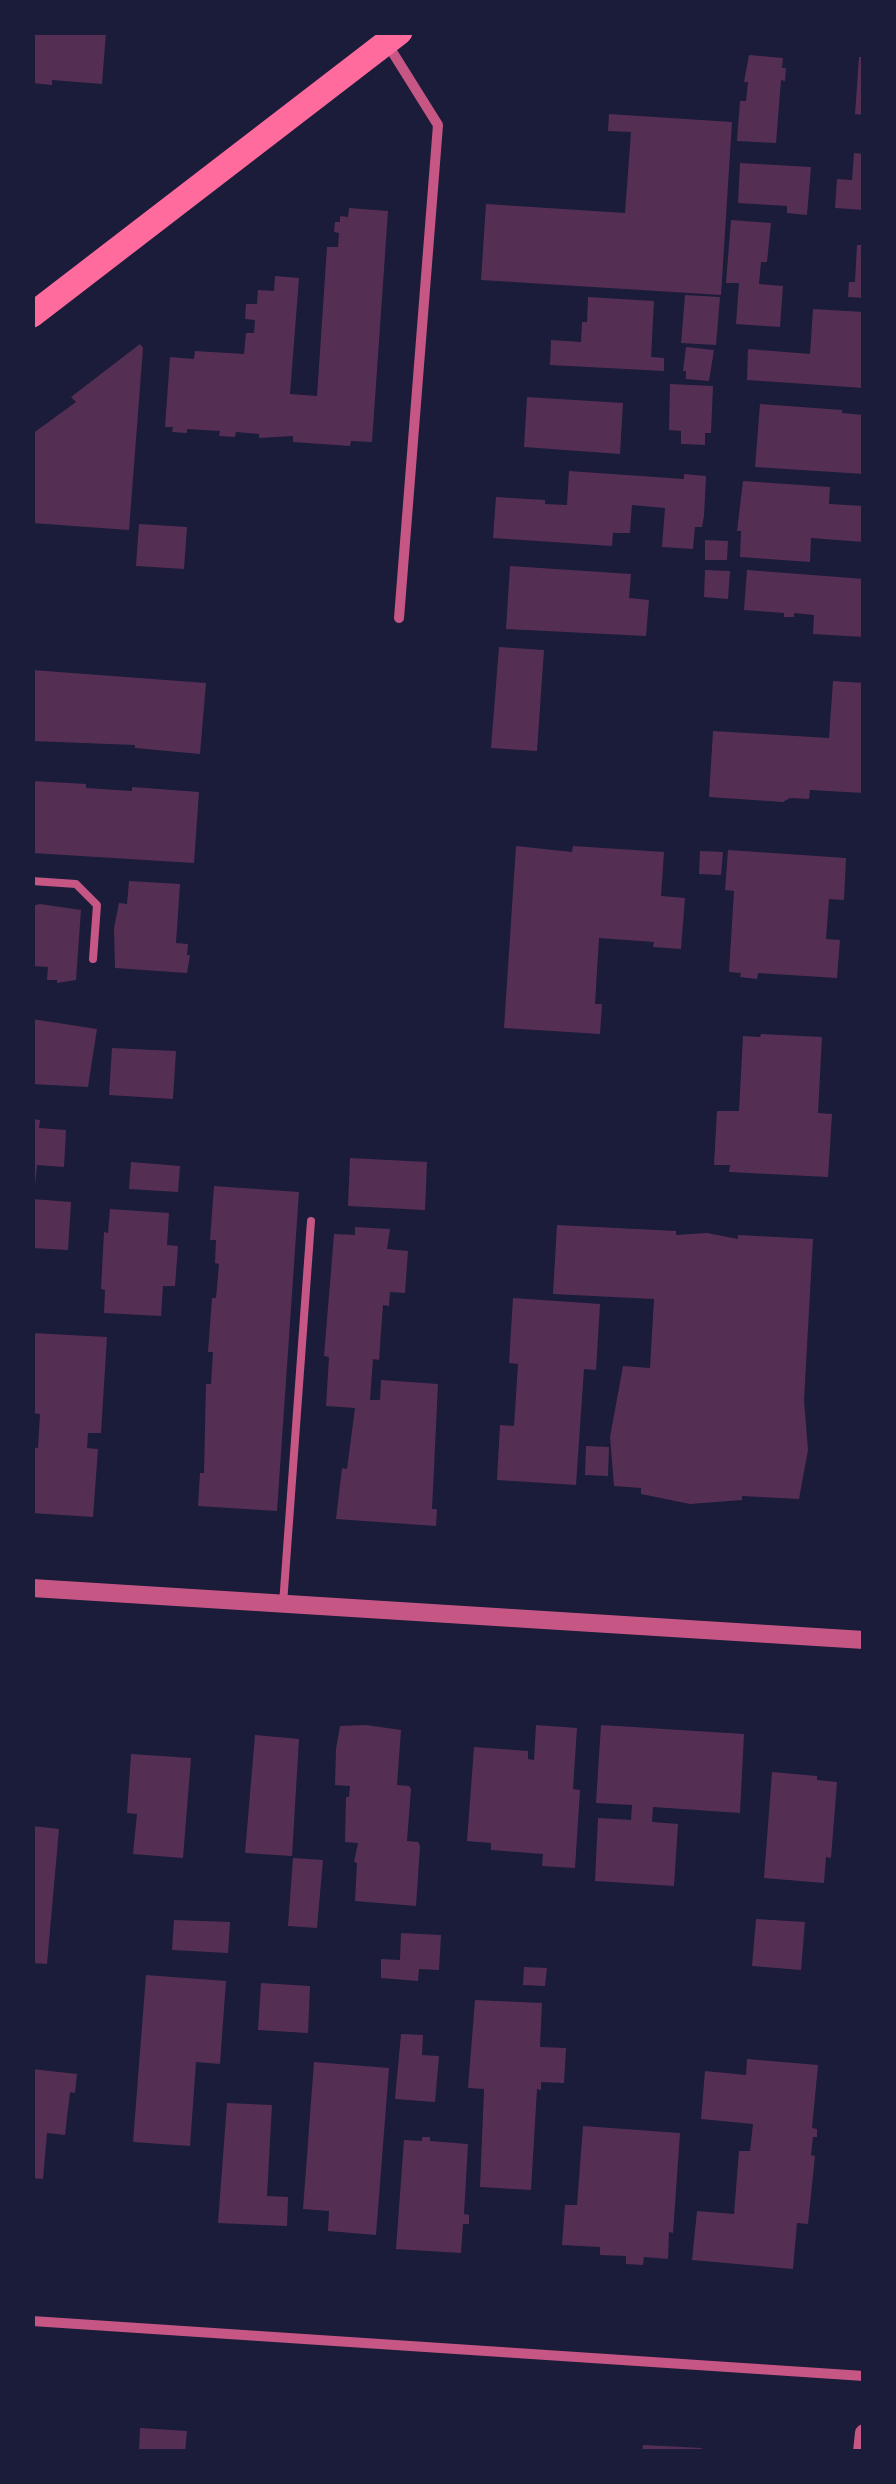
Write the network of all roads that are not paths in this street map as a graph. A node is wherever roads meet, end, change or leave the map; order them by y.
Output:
1 (393, 38) edge
2 (32, 315) edge
3 (400, 618) dead end
4 (32, 882) edge
5 (93, 959) dead end
6 (312, 1222) dead end
7 (32, 1588) edge
8 (283, 1604) junction
9 (864, 1640) edge
10 (32, 2322) edge
11 (864, 2376) edge
12 (864, 2433) edge
13 (862, 2452) edge

1 - 2 main road
1 - 3 street
4 - 5 lane
6 - 8 lane
7 - 8 street
8 - 9 street
10 - 11 street
12 - 13 street

